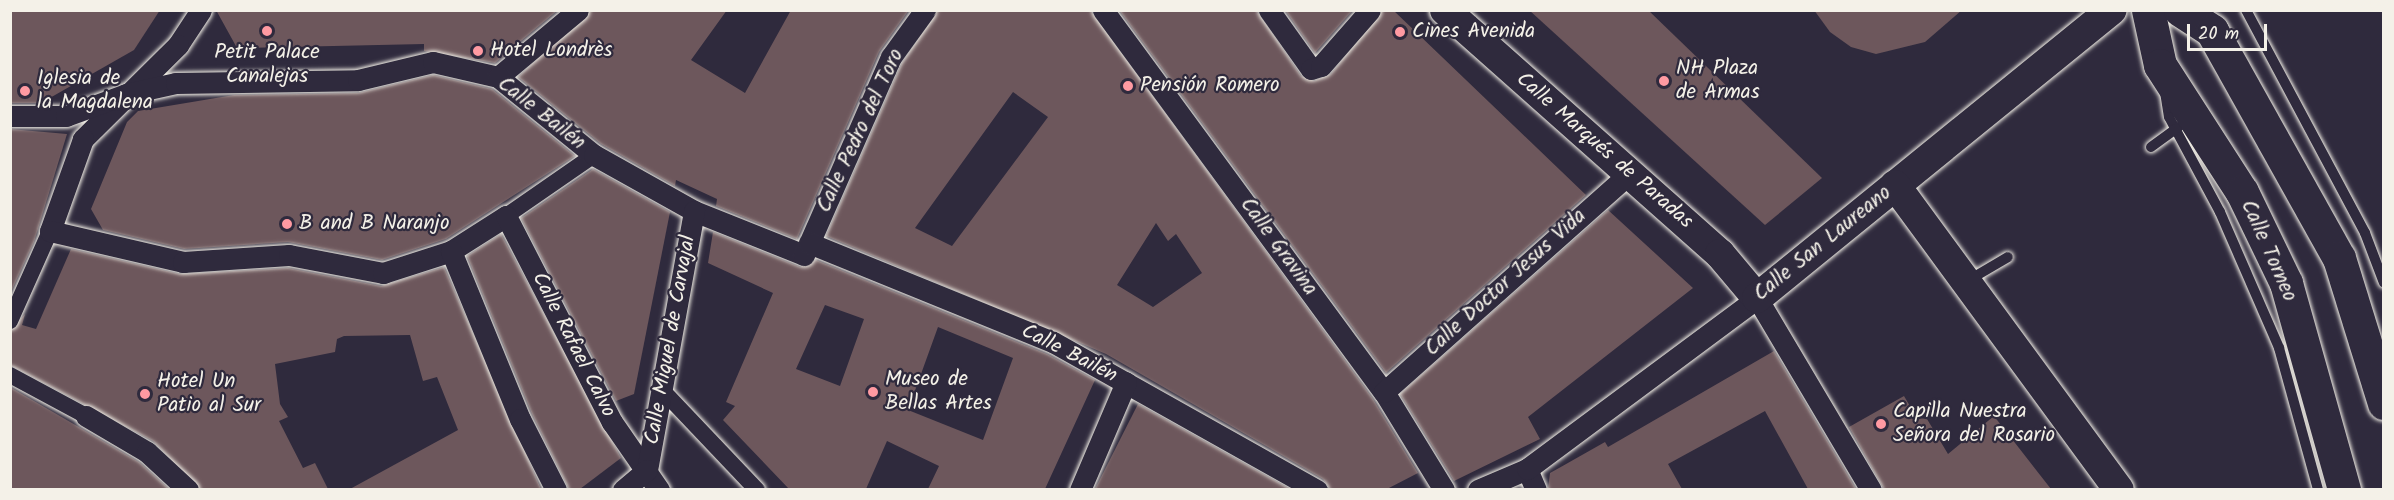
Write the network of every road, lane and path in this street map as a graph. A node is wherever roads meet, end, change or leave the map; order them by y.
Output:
1 (201, 10) edge
2 (578, 10) edge
3 (925, 10) edge
4 (1103, 10) edge
5 (1269, 10) edge
6 (1370, 10) edge
7 (1445, 10) edge
8 (2112, 10) edge
9 (2148, 10) edge
10 (2180, 10) edge
11 (2246, 10) edge
12 (498, 77) junction
13 (126, 94) junction
14 (10, 116) edge
15 (2185, 123) junction
16 (2151, 147) dead end
17 (594, 155) junction
18 (1629, 174) junction
19 (1895, 186) junction
20 (694, 211) junction
21 (506, 216) junction
22 (50, 231) junction
23 (806, 249) junction
24 (451, 252) junction
25 (2008, 257) dead end
26 (2384, 283) edge
27 (1963, 284) junction
28 (1757, 298) junction
29 (10, 321) edge
30 (10, 375) edge
31 (1126, 382) junction
32 (664, 392) junction
33 (1383, 392) junction
34 (2384, 403) edge
35 (86, 416) joint
36 (1527, 469) junction
37 (647, 470) junction
38 (188, 489) edge
39 (556, 489) edge
40 (622, 489) edge
41 (659, 489) edge
42 (757, 489) edge
43 (1080, 489) edge
44 (1317, 489) edge
45 (1444, 489) edge
46 (1478, 489) edge
47 (1536, 489) edge
48 (1871, 489) edge
49 (2119, 489) edge
50 (2318, 489) edge
51 (2344, 489) edge

1 - 13 street
2 - 12 street
3 - 23 street, Calle Pedro del Toro
4 - 33 street, Calle Gravina
5 - 6 street
7 - 18 main road, Calle Marqués de Paradas
8 - 19 main road, Calle San Laureano
9 - 15 main road, Calle Torneo
10 - 34 main road
11 - 26 lane
12 - 13 street, Calle Bailén
12 - 17 street, Calle Bailén
13 - 14 street, Calle Bailén
13 - 22 street
15 - 16 lane
15 - 50 lane, Calle Torneo
15 - 51 main road, Calle Torneo
17 - 20 street, Calle Bailén
17 - 21 street
18 - 28 main road, Calle Marqués de Paradas
18 - 33 street, Calle Doctor Jesus Vida
19 - 27 main road
19 - 28 main road, Calle San Laureano
20 - 23 street, Calle Bailén
20 - 32 street, Calle Miguel de Carvajal
21 - 24 street
21 - 37 street, Calle Rafael Calvo
22 - 24 street
22 - 29 street
23 - 31 street, Calle Bailén
24 - 39 street
25 - 27 lane
27 - 49 main road
28 - 36 street, Calle San Laureano
28 - 48 street
30 - 35 street
31 - 43 street
31 - 44 street, Calle Bailén
32 - 37 street, Calle Miguel de Carvajal
32 - 42 street
33 - 45 street, Calle Gravina
35 - 38 street
36 - 46 street, Calle San Laureano
36 - 47 street
37 - 40 street
37 - 41 street, Calle Rafael Calvo

